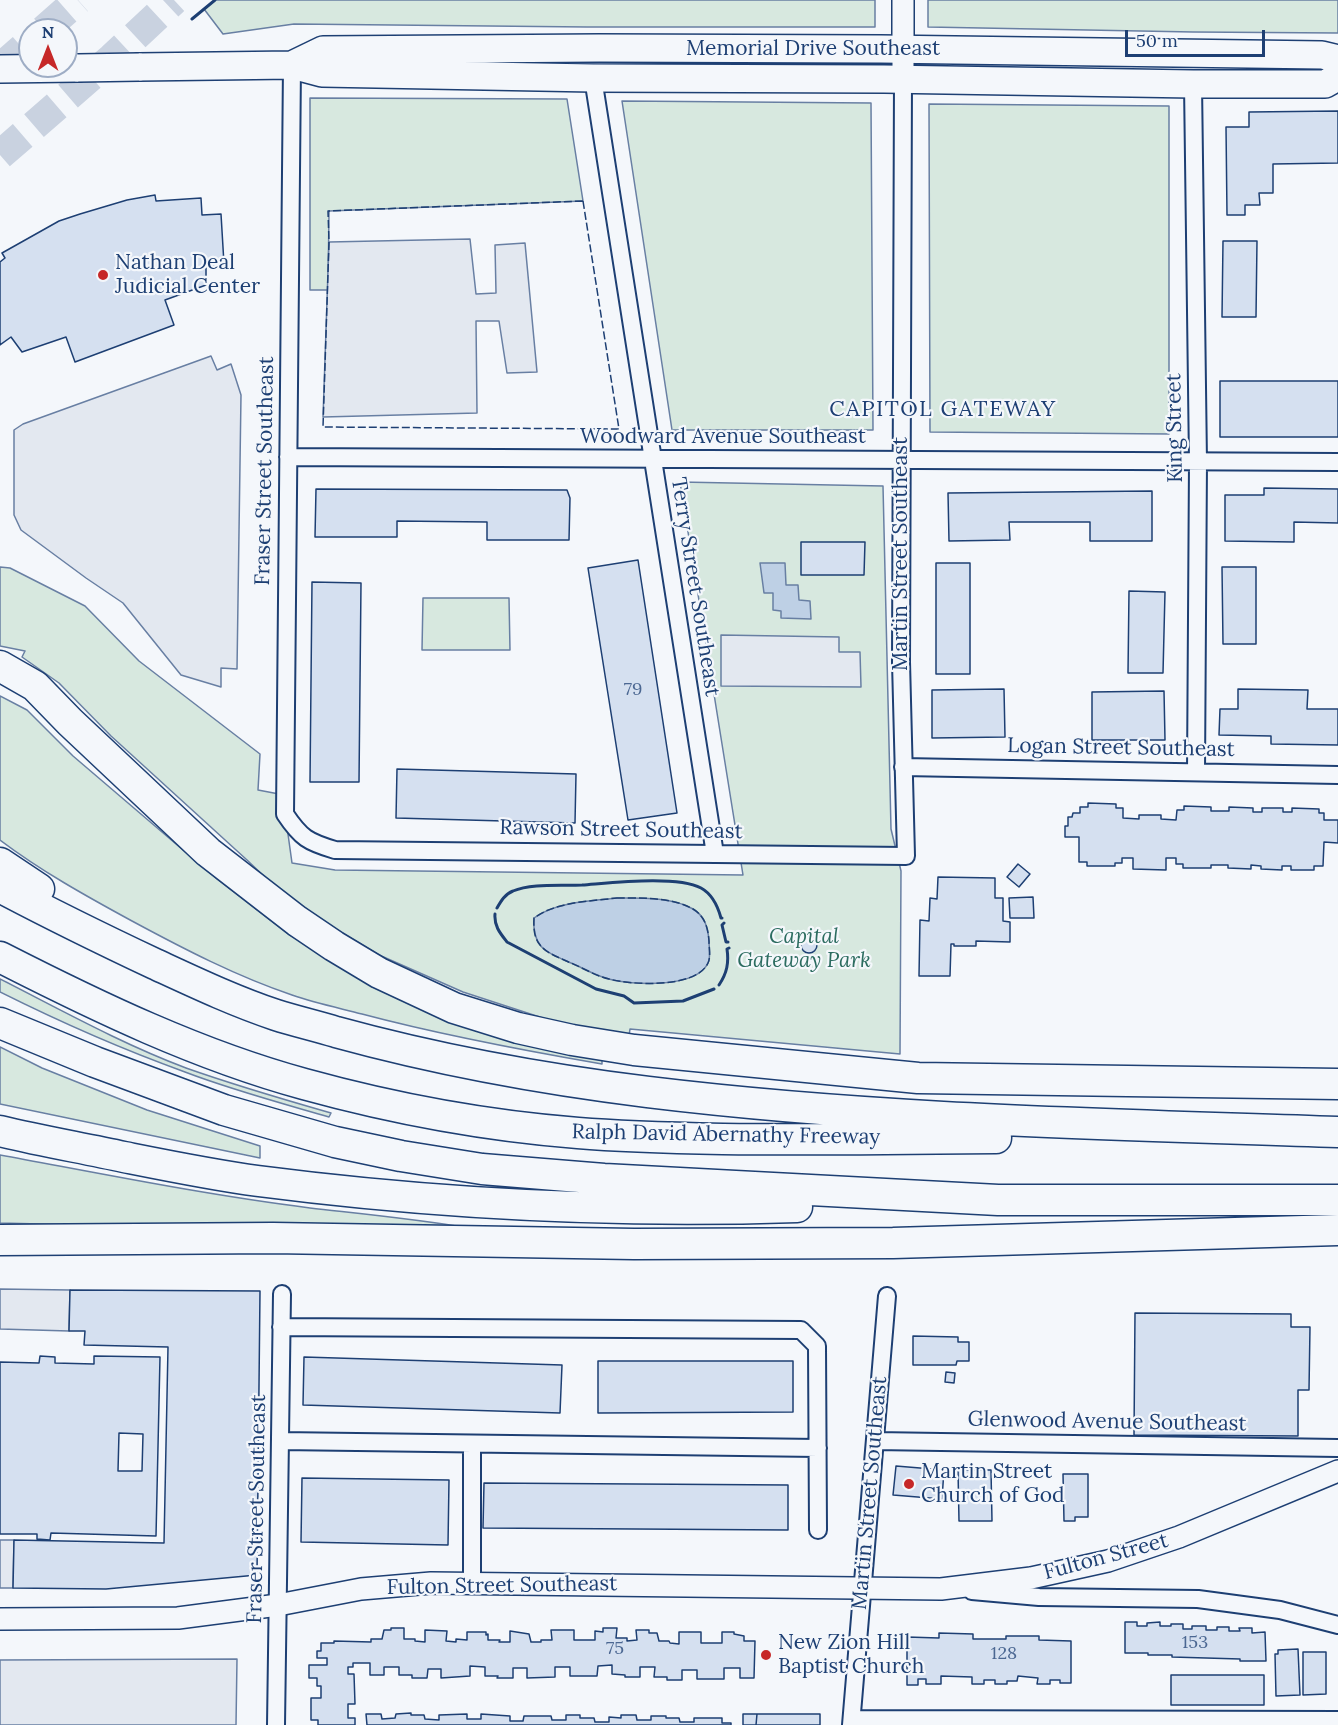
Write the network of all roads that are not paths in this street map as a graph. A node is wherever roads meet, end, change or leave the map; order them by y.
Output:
1 (903, 0) edge
2 (902, 50) junction
3 (1338, 59) edge
4 (292, 65) junction
5 (0, 69) edge
6 (1338, 77) edge
7 (593, 78) junction
8 (903, 79) junction
9 (1193, 84) junction
10 (288, 457) junction
11 (652, 459) junction
12 (901, 460) junction
13 (1198, 462) junction
14 (1338, 462) edge
15 (0, 666) edge
16 (903, 767) junction
17 (1196, 772) junction
18 (1338, 775) edge
19 (335, 850) joint
20 (715, 854) junction
21 (906, 856) joint
22 (0, 863) edge
23 (0, 887) edge
24 (0, 957) edge
25 (166, 969) junction
26 (0, 1023) edge
27 (1338, 1084) edge
28 (0, 1131) edge
29 (1338, 1133) edge
30 (998, 1200) junction
31 (1338, 1200) edge
32 (1338, 1230) edge
33 (0, 1240) edge
34 (282, 1294) dead end
35 (887, 1296) dead end
36 (281, 1327) junction
37 (280, 1441) junction
38 (875, 1441) junction
39 (472, 1444) junction
40 (818, 1448) junction
41 (1338, 1448) edge
42 (1338, 1471) edge
43 (818, 1530) dead end
44 (472, 1583) junction
45 (862, 1587) junction
46 (941, 1589) junction
47 (278, 1605) junction
48 (0, 1619) edge
49 (1338, 1625) edge
50 (1338, 1720) edge
51 (851, 1722) edge
52 (276, 1725) edge

1 - 2 street, Martin Street Southeast
2 - 3 main road, Memorial Drive Southeast
2 - 4 main road, Memorial Drive Southeast
2 - 8 street, Martin Street Southeast
4 - 5 main road, Memorial Drive Southeast, bridge
4 - 7 main road, Memorial Drive Southeast
4 - 10 street, Fraser Street Southeast
6 - 9 main road, Memorial Drive Southeast
7 - 8 main road, Memorial Drive Southeast
7 - 11 street, Terry Street Southeast
8 - 9 main road, Memorial Drive Southeast
8 - 12 street, Martin Street Southeast
9 - 13 street, King Street
10 - 11 street, Woodward Avenue Southeast
10 - 19 street, Fraser Street Southeast
11 - 12 street, Woodward Avenue Southeast
11 - 20 street, Terry Street Southeast
12 - 13 street, Woodward Avenue Southeast
12 - 16 street, Martin Street Southeast
13 - 14 street, Woodward Avenue Southeast
13 - 17 street, King Street
15 - 27 highway
16 - 17 street, Logan Street Southeast
16 - 21 street, Martin Street Southeast
17 - 18 street, Logan Street Southeast
19 - 20 street, Rawson Street Southeast
20 - 21 street, Rawson Street Southeast
22 - 25 highway
23 - 25 highway
24 - 29 highway, Ralph David Abernathy Freeway
25 - 29 highway
26 - 30 highway, Ralph David Abernathy Freeway
28 - 30 highway
30 - 31 highway, Ralph David Abernathy Freeway
32 - 33 highway
34 - 36 street, Fraser Street Southeast
35 - 38 street, Martin Street Southeast
36 - 37 street, Fraser Street Southeast
36 - 40 street
37 - 39 street
37 - 47 street, Fraser Street Southeast
38 - 41 street, Glenwood Avenue Southeast
38 - 45 street, Martin Street Southeast
39 - 40 street
39 - 44 street
40 - 43 street
42 - 46 street, Fulton Street
44 - 45 street, Fulton Street Southeast
44 - 47 street, Fulton Street Southeast
45 - 46 street, Fulton Street
45 - 51 street, Martin Street Southeast
46 - 49 street
47 - 48 street, Fulton Street Southeast
47 - 52 street, Fraser Street Southeast
50 - 51 street

